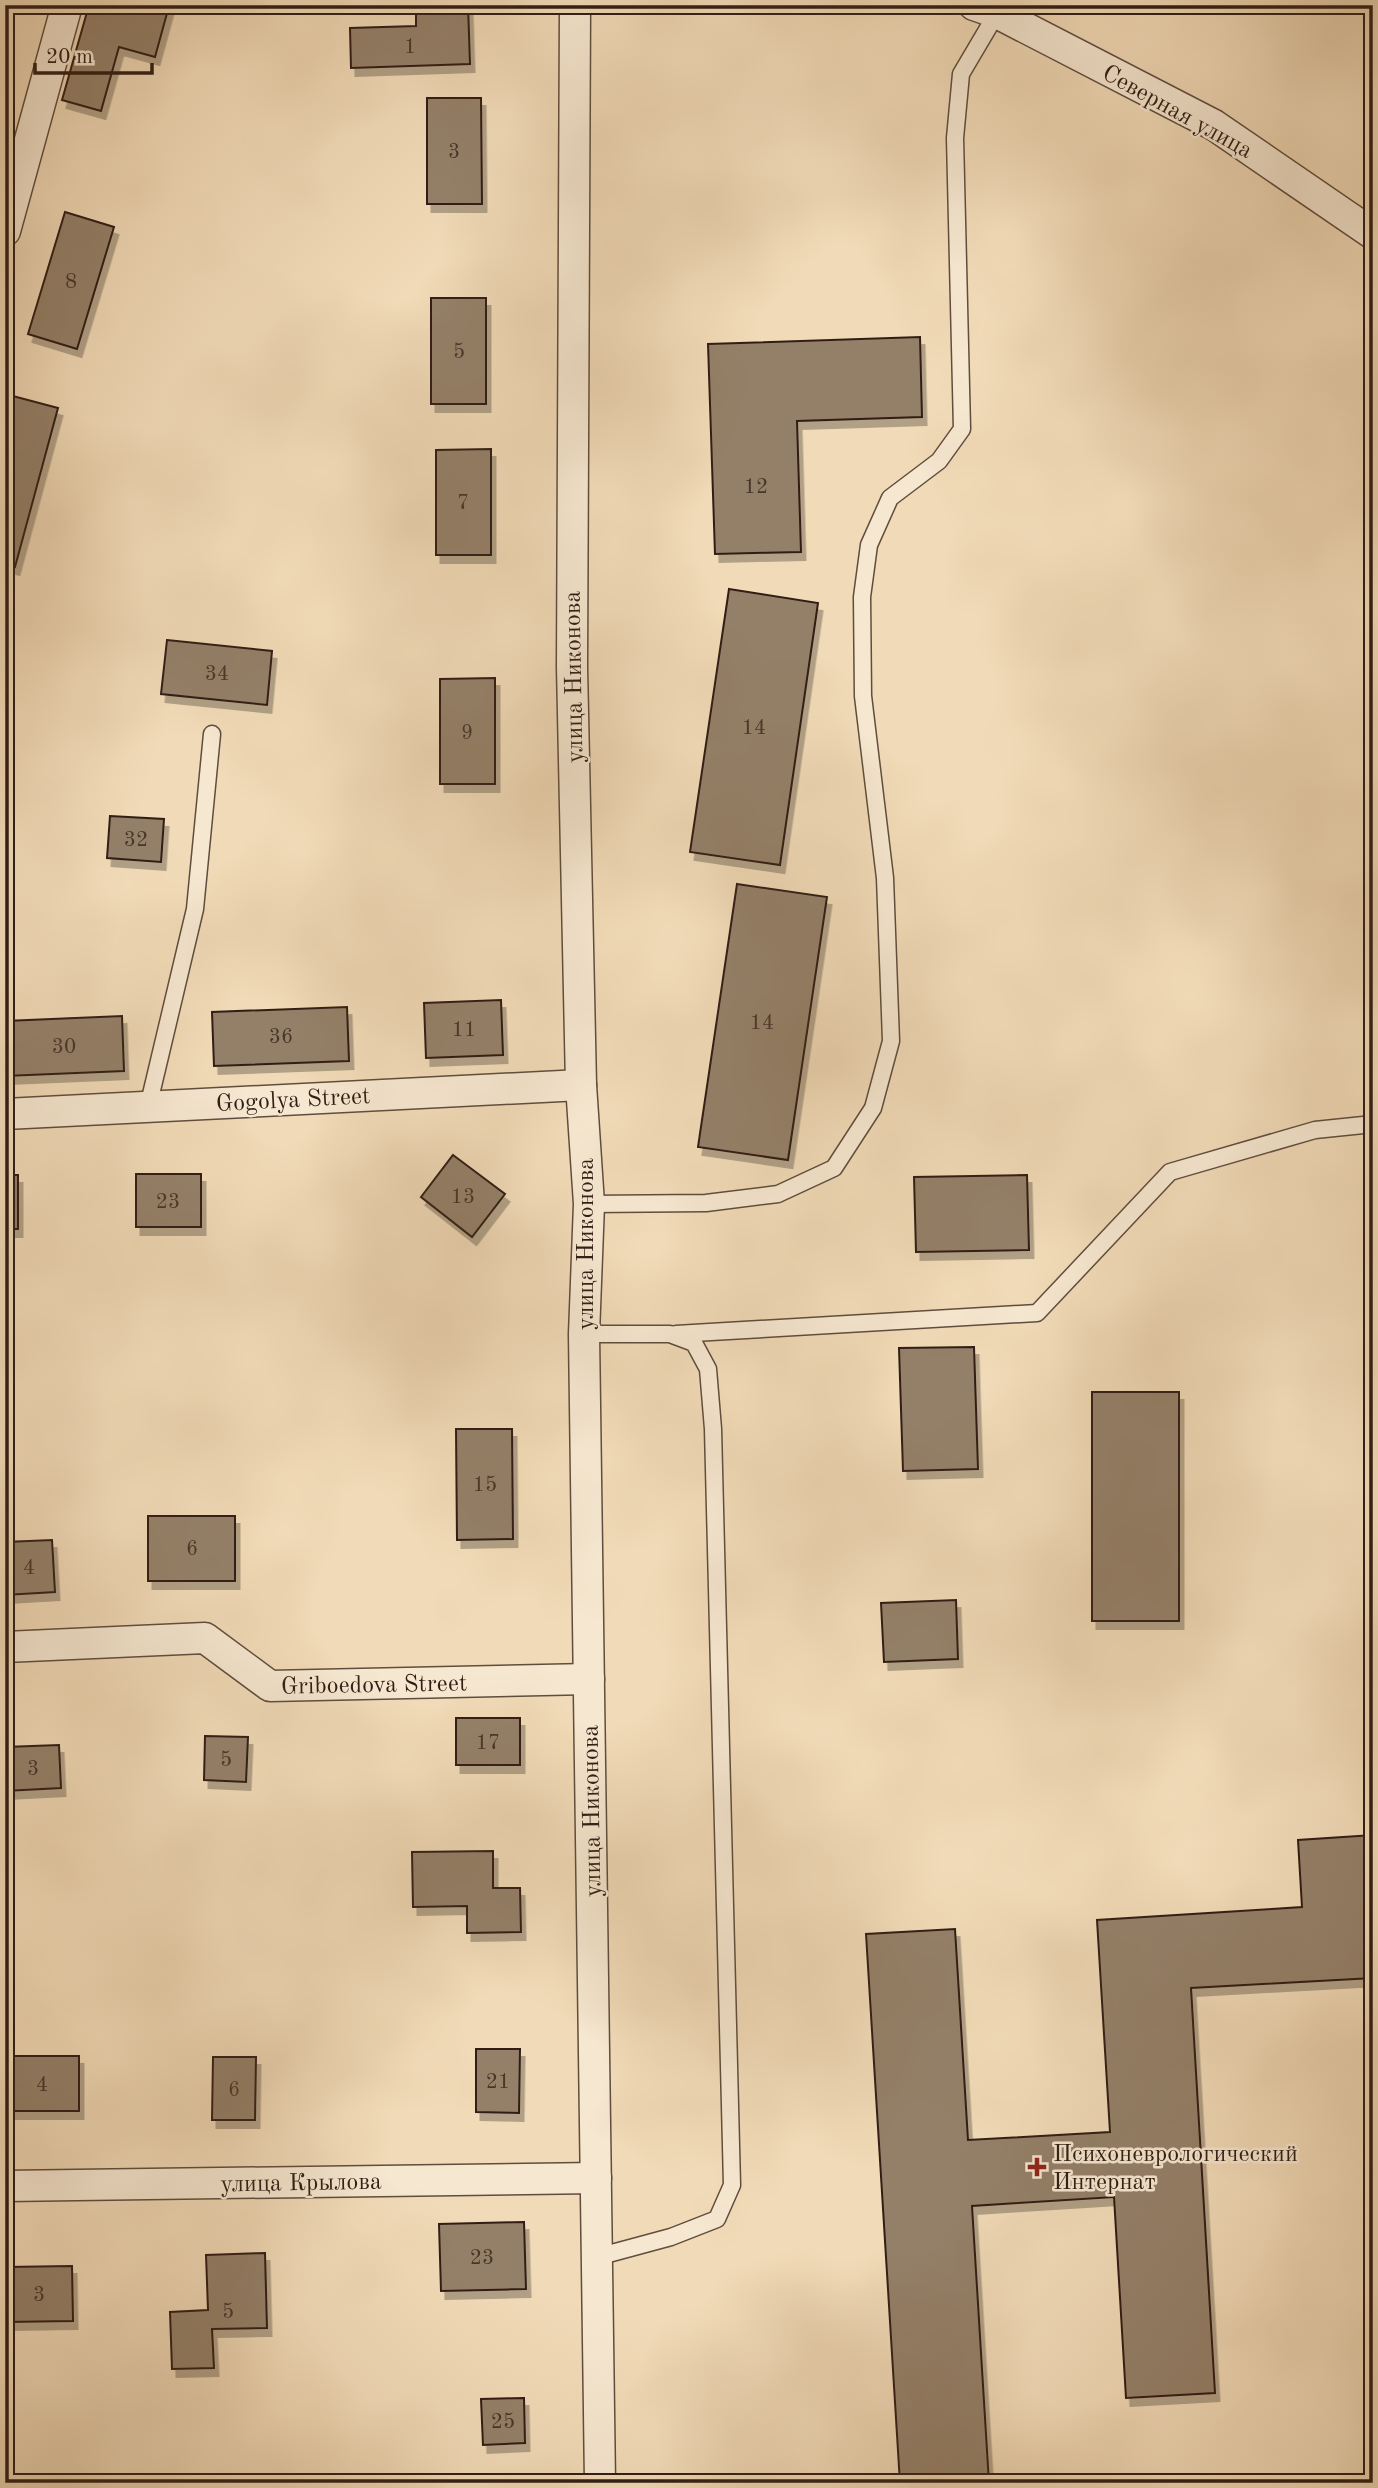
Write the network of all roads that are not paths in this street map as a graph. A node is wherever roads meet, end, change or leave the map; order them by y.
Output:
1 (67, 5) edge
2 (575, 5) edge
3 (985, 9) edge
4 (5, 231) edge
5 (1373, 234) edge
6 (212, 734) dead end
7 (581, 1086) junction
8 (148, 1107) junction
9 (5, 1114) edge
10 (1373, 1124) edge
11 (589, 1204) junction
12 (584, 1334) junction
13 (670, 1334) junction
14 (5, 1647) edge
15 (589, 1679) junction
16 (596, 2178) junction
17 (5, 2186) edge
18 (597, 2257) junction
19 (600, 2483) edge

1 - 4 street
2 - 7 street, улица Никонова
3 - 5 street, Северная улица
3 - 11 lane
6 - 8 lane
7 - 8 street, Gogolya Street
7 - 11 street, улица Никонова
8 - 9 street, Gogolya Street
10 - 13 lane
11 - 12 street, улица Никонова
12 - 13 lane
12 - 15 street, улица Никонова
13 - 18 lane
14 - 15 street, Griboedova Street
15 - 16 street, улица Никонова
16 - 17 street, улица Крылова
16 - 18 street, улица Никонова
18 - 19 street, улица Никонова

